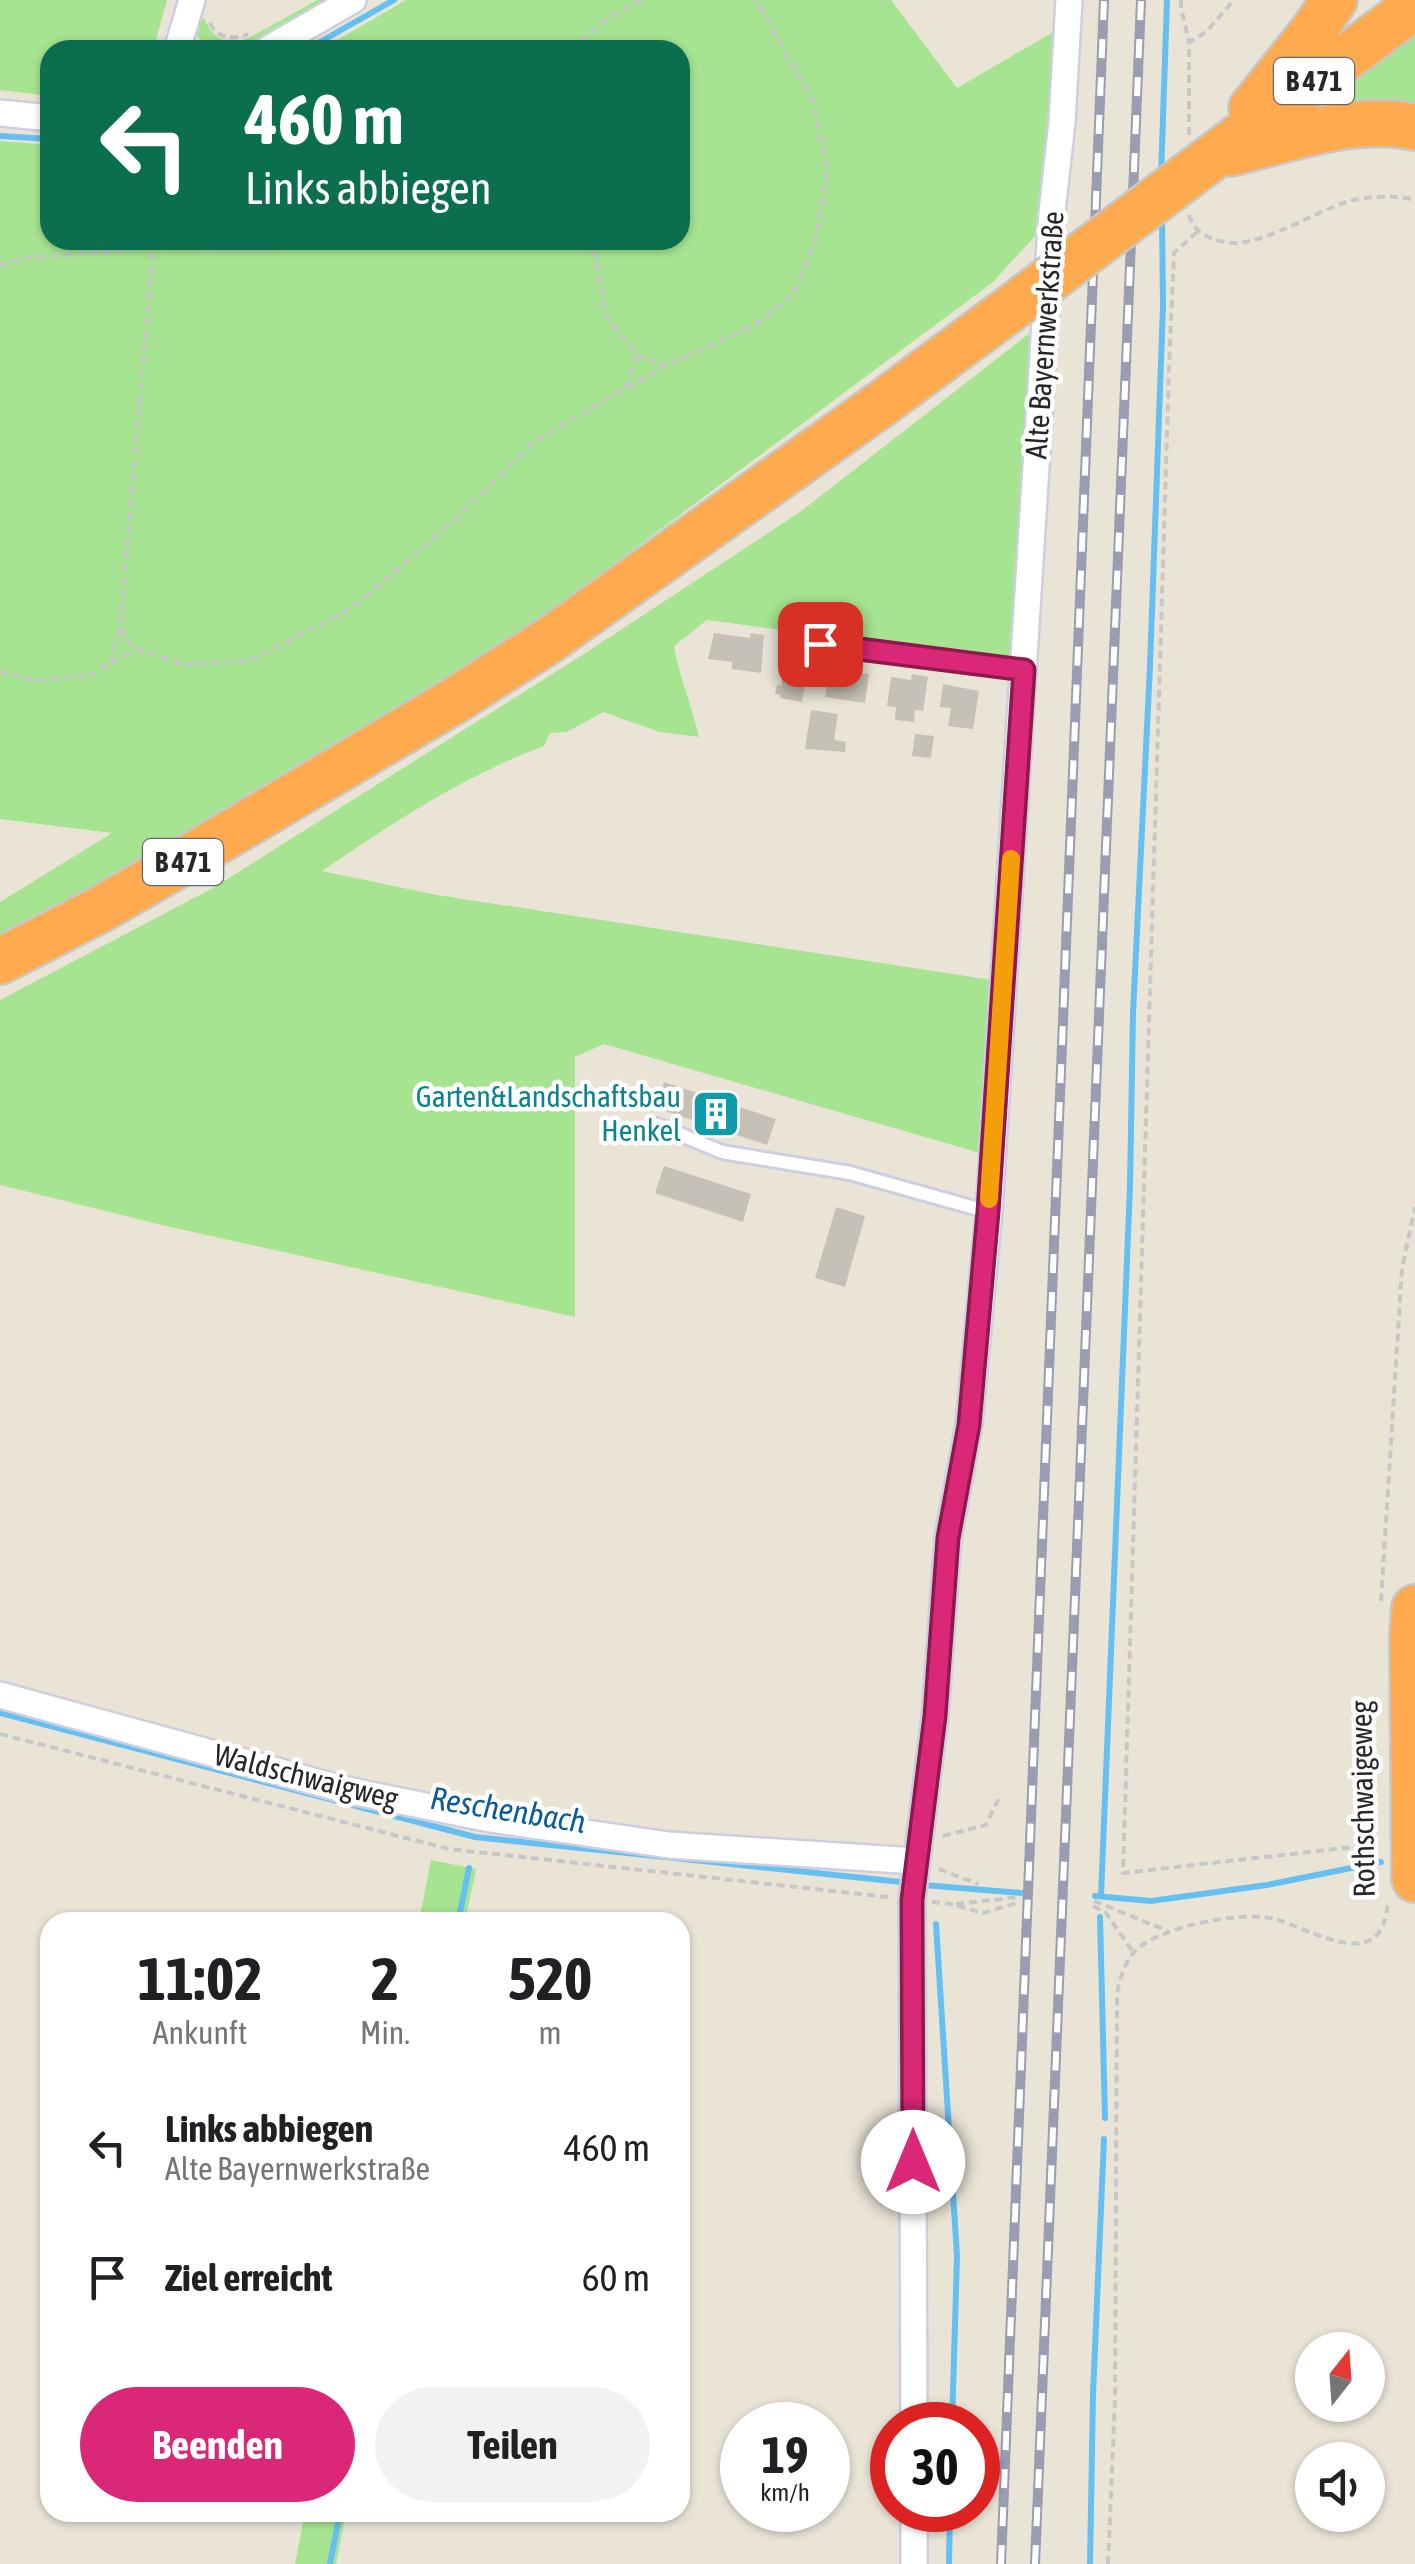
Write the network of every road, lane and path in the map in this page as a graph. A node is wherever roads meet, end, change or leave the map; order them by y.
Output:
1 (353, 0) edge
2 (642, 0) edge
3 (756, 0) edge
4 (1069, 0) edge
5 (1181, 0) edge
6 (1334, 0) edge
7 (1415, 6) edge
8 (201, 7) edge
9 (183, 40) edge
10 (242, 40) edge
11 (262, 40) edge
12 (583, 40) edge
13 (1189, 42) dead end
14 (0, 113) edge
15 (40, 117) edge
16 (1415, 127) edge
17 (1214, 156) junction
18 (1197, 232) dead end
19 (128, 250) edge
20 (154, 250) edge
21 (592, 250) edge
22 (0, 265) edge
23 (637, 354) junction
24 (666, 365) junction
25 (626, 388) junction
26 (120, 628) junction
27 (820, 644) dead end
28 (135, 649) junction
29 (111, 664) junction
30 (1024, 670) junction
31 (0, 672) edge
32 (0, 962) edge
33 (658, 1125) dead end
34 (1415, 1208) edge
35 (988, 1212) junction
36 (1398, 1612) edge
37 (0, 1695) edge
38 (999, 1798) dead end
39 (1387, 1844) dead end
40 (915, 1869) junction
41 (978, 1884) dead end
42 (1402, 1884) edge
43 (1020, 1900) joint
44 (1172, 1932) junction
45 (1133, 1952) junction
46 (914, 2402) edge
47 (914, 2532) edge
48 (914, 2564) edge
49 (1108, 2564) edge

1 - 11 street
2 - 12 path
3 - 24 path
4 - 30 street, Alte Bayernwerkstraße
5 - 13 path
6 - 17 highway
7 - 17 highway, B 471
8 - 9 street
8 - 10 path
14 - 15 street
16 - 17 highway
17 - 32 highway, B 471, bridge
18 - 39 path
19 - 22 path
20 - 26 path
21 - 23 path
23 - 24 path
23 - 25 path
24 - 25 path
25 - 28 path
26 - 28 path
26 - 29 path
27 - 30 lane
28 - 29 path
29 - 31 path
30 - 35 street, Alte Bayernwerkstraße
33 - 35 lane
34 - 36 path
35 - 40 street, Alte Bayernwerkstraße
36 - 42 highway
37 - 40 street, Waldschwaigweg
38 - 40 path
40 - 41 path
40 - 46 street, Alte Bayernwerkstraße
42 - 44 path, Rothschwaigeweg
43 - 43 path
44 - 45 path, Rothschwaigeweg
44 - 45 path
45 - 49 path
47 - 48 street

